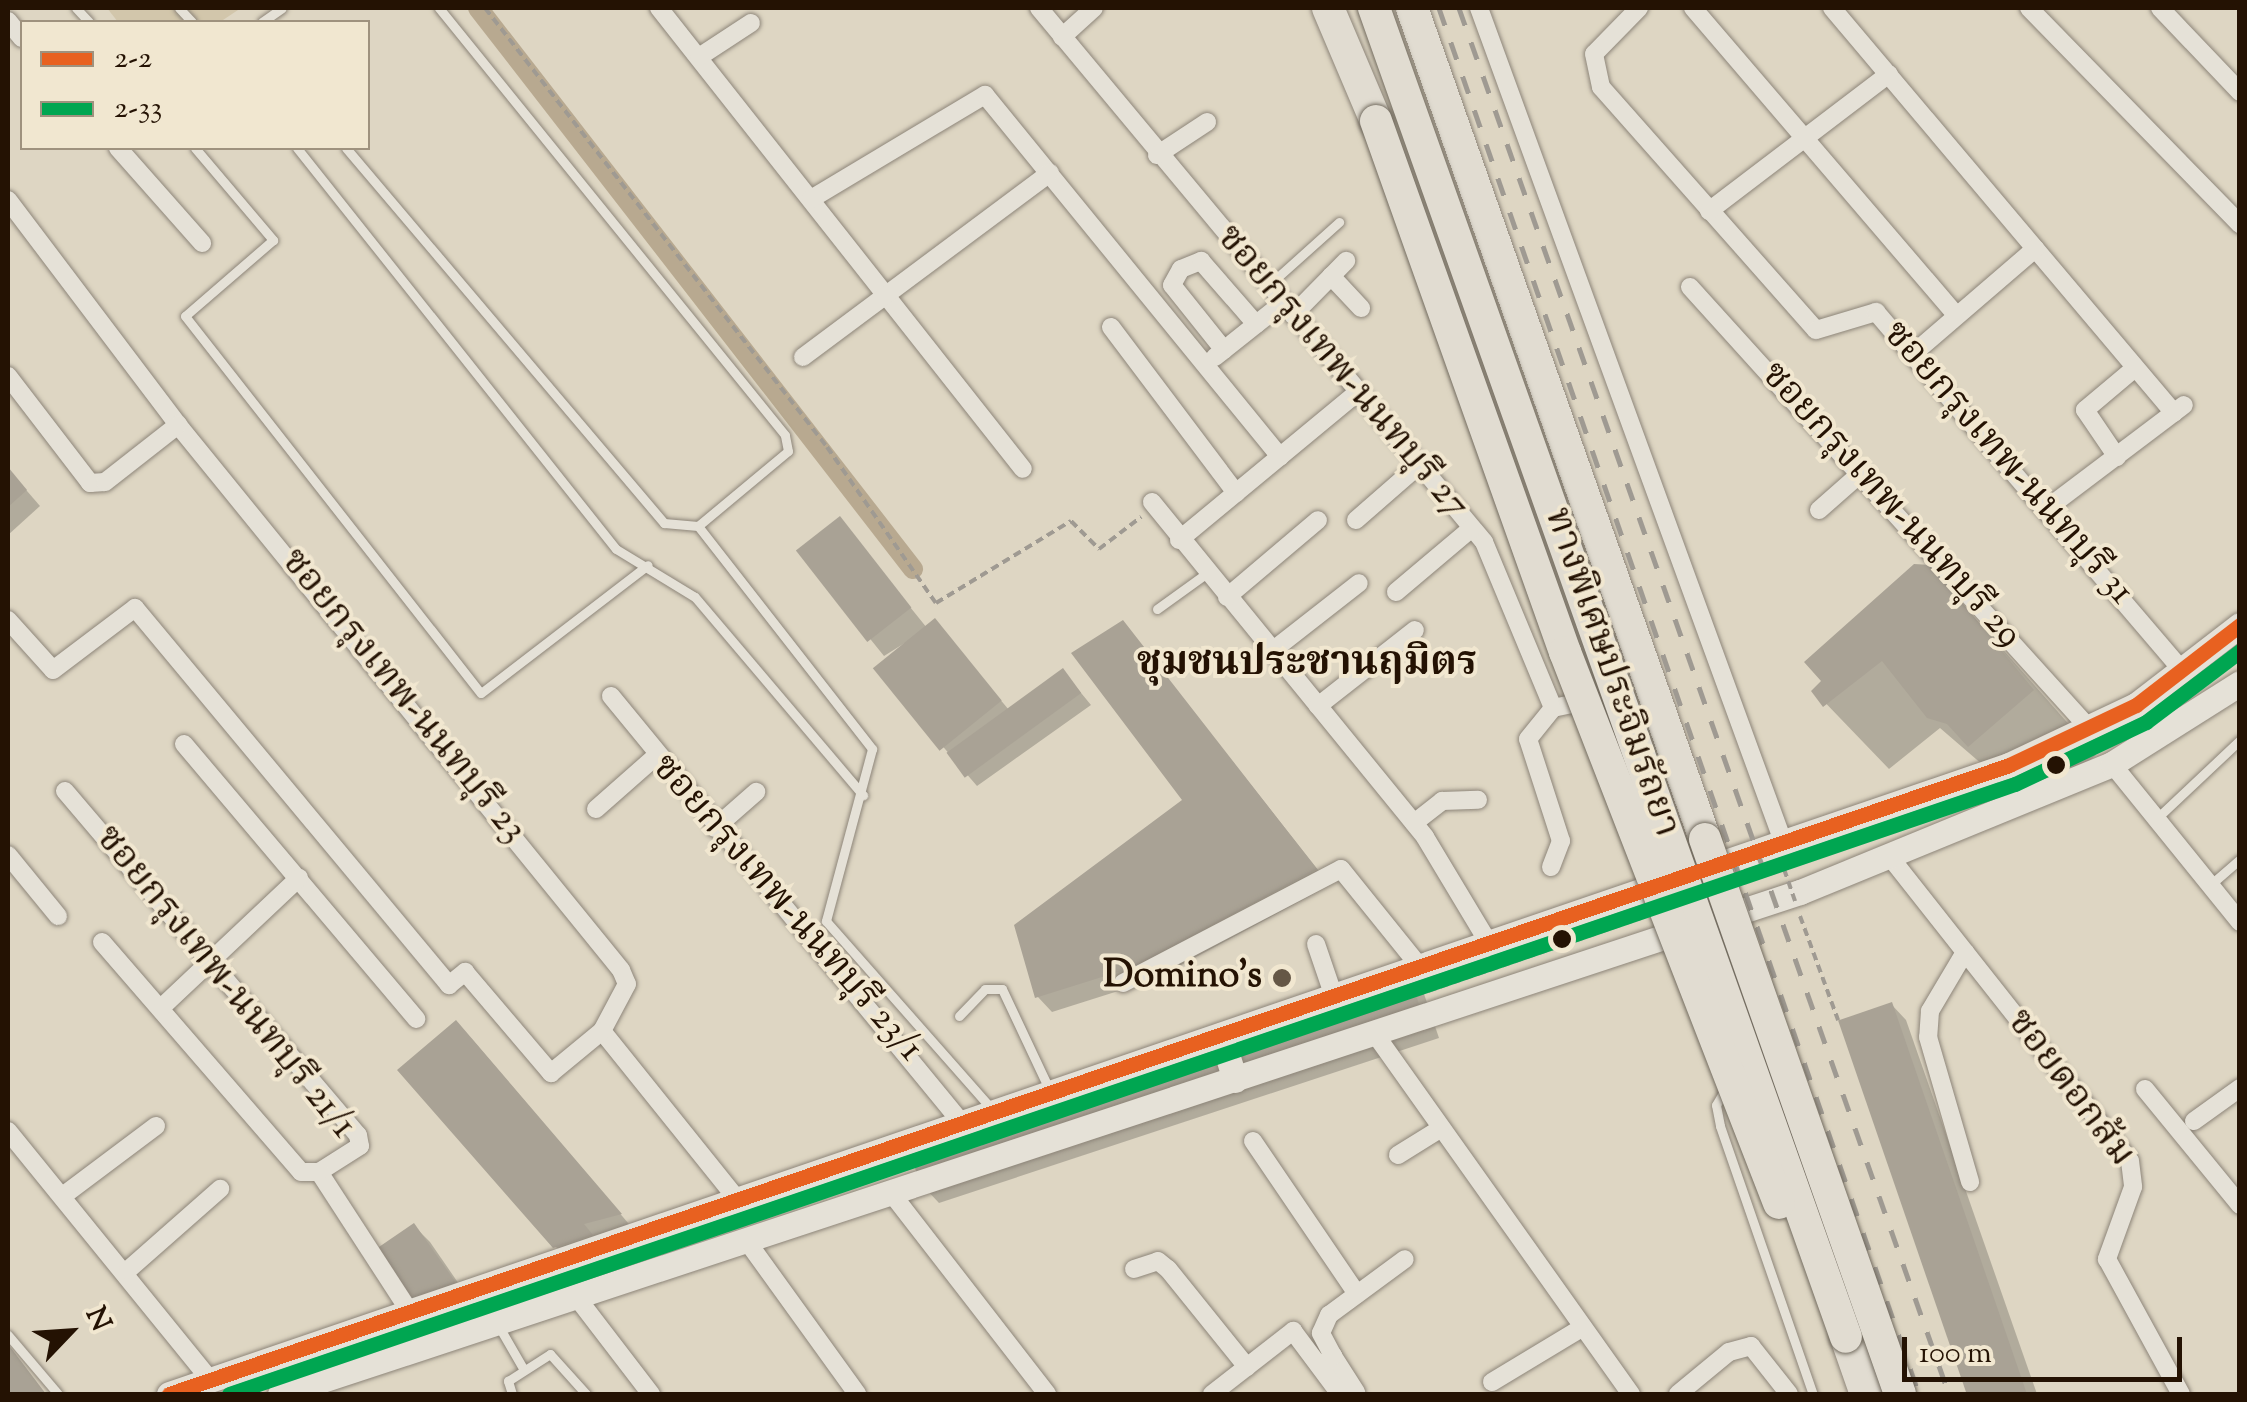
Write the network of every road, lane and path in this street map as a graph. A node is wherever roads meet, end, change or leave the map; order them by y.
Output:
1 (439, 8) edge
2 (658, 8) edge
3 (1039, 8) edge
4 (1094, 8) edge
5 (1328, 8) edge
6 (1374, 8) edge
7 (1386, 8) edge
8 (1412, 8) edge
9 (1478, 8) edge
10 (1638, 8) edge
11 (1692, 8) edge
12 (1832, 8) edge
13 (2029, 8) edge
14 (2160, 8) edge
15 (751, 23) dead end
16 (1062, 38) junction
17 (699, 57) junction
18 (1889, 74) junction
19 (2240, 92) edge
20 (1206, 122) dead end
21 (1804, 139) junction
22 (120, 150) edge
23 (197, 150) edge
24 (299, 150) edge
25 (348, 150) edge
26 (1157, 155) junction
27 (1050, 173) junction
28 (810, 198) junction
29 (8, 200) edge
30 (1709, 211) junction
31 (1339, 222) dead end
32 (2240, 224) edge
33 (202, 243) dead end
34 (2035, 249) junction
35 (1346, 261) dead end
36 (1331, 276) junction
37 (1268, 286) junction
38 (1690, 287) dead end
39 (884, 292) junction
40 (1361, 308) dead end
41 (1288, 309) junction
42 (1956, 315) junction
43 (1256, 324) junction
44 (1111, 327) dead end
45 (1224, 350) junction
46 (1914, 354) junction
47 (804, 356) dead end
48 (1207, 364) junction
49 (2135, 368) junction
50 (8, 376) edge
51 (1358, 392) junction
52 (178, 425) junction
53 (1280, 457) junction
54 (2117, 457) junction
55 (1419, 465) junction
56 (1024, 470) dead end
57 (1861, 473) junction
58 (1236, 494) junction
59 (1152, 502) dead end
60 (2049, 507) junction
61 (1819, 510) dead end
62 (1318, 520) dead end
63 (1356, 520) dead end
64 (698, 526) junction
65 (1472, 528) junction
66 (1178, 540) junction
67 (648, 565) junction
68 (1207, 573) junction
69 (1359, 583) dead end
70 (1396, 592) dead end
71 (1227, 597) junction
72 (1157, 609) dead end
73 (8, 620) edge
74 (2240, 625) edge
75 (1414, 630) dead end
76 (1272, 651) junction
77 (2184, 672) junction
78 (2240, 683) edge
79 (611, 696) dead end
80 (1625, 696) junction
81 (1318, 706) junction
82 (1553, 708) junction
83 (2088, 727) junction
84 (2240, 740) edge
85 (184, 744) dead end
86 (654, 757) junction
87 (2112, 764) junction
88 (65, 791) dead end
89 (756, 792) dead end
90 (862, 794) junction
91 (1478, 800) dead end
92 (596, 809) dead end
93 (2155, 820) junction
94 (1414, 824) junction
95 (715, 828) junction
96 (1785, 847) junction
97 (8, 855) edge
98 (1890, 857) junction
99 (2240, 859) edge
100 (1551, 867) dead end
101 (299, 878) junction
102 (1680, 884) junction
103 (2209, 886) junction
104 (1728, 888) dead end
105 (1655, 913) dead end
106 (58, 916) dead end
107 (2240, 922) edge
108 (1692, 931) junction
109 (102, 942) dead end
110 (1316, 944) dead end
111 (1490, 945) junction
112 (1964, 952) junction
113 (214, 966) junction
114 (1421, 968) junction
115 (1123, 983) dead end
116 (1416, 995) dead end
117 (1334, 997) junction
118 (163, 1006) junction
119 (959, 1016) dead end
120 (416, 1019) dead end
121 (1838, 1020) dead end
122 (602, 1031) junction
123 (1375, 1034) junction
124 (1221, 1035) junction
125 (1737, 1078) junction
126 (1234, 1080) junction
127 (2240, 1088) edge
128 (2145, 1089) dead end
129 (1050, 1091) junction
130 (994, 1111) junction
131 (2194, 1121) dead end
132 (960, 1122) junction
133 (156, 1126) dead end
134 (1440, 1129) junction
135 (8, 1130) edge
136 (1253, 1141) dead end
137 (1398, 1155) dead end
138 (319, 1172) junction
139 (1970, 1182) dead end
140 (220, 1189) dead end
141 (892, 1194) junction
142 (64, 1195) junction
143 (2237, 1196) edge
144 (738, 1199) junction
145 (749, 1244) junction
146 (1405, 1258) dead end
147 (560, 1261) junction
148 (1134, 1269) dead end
149 (128, 1270) junction
150 (1357, 1294) junction
151 (578, 1298) junction
152 (412, 1315) junction
153 (498, 1325) junction
154 (1582, 1328) junction
155 (8, 1335) edge
156 (1846, 1337) junction
157 (1327, 1361) junction
158 (1247, 1368) junction
159 (524, 1370) junction
160 (210, 1380) junction
161 (1492, 1382) dead end
162 (580, 1392) edge
163 (1338, 1392) edge
164 (58, 1394) edge
165 (169, 1394) edge
166 (280, 1394) edge
167 (512, 1394) edge
168 (651, 1394) edge
169 (857, 1394) edge
170 (1047, 1394) edge
171 (1212, 1394) edge
172 (1631, 1394) edge
173 (1678, 1394) edge
174 (1789, 1394) edge
175 (1814, 1394) edge
176 (1852, 1394) edge
177 (1866, 1394) edge
178 (1900, 1394) edge
179 (2182, 1394) edge

1 - 64 lane
2 - 17 street
3 - 16 street, ซอยกรุงเทพ-นนทบุรี 27
4 - 16 street
5 - 156 highway, bridge
6 - 156 highway, ทางพิเศษประจิมรัถยา, bridge
7 - 80 main road
8 - 178 highway, ทางพิเศษประจิมรัถยา, bridge
9 - 96 street
10 - 30 street, ซอยกรุงเทพ-นนทบุรี 31
11 - 21 street
12 - 18 street
13 - 32 street
14 - 19 street
15 - 17 street
16 - 26 street, ซอยกรุงเทพ-นนทบุรี 27
17 - 28 street
18 - 21 street
18 - 34 street
20 - 26 street
21 - 30 street
21 - 42 street
22 - 33 street
23 - 67 lane
24 - 67 lane
25 - 64 lane
26 - 37 street, ซอยกรุงเทพ-นนทบุรี 27
27 - 28 street
27 - 39 street
27 - 48 street
28 - 39 street
29 - 52 street, ซอยกรุงเทพ-นนทบุรี 23
30 - 46 street, ซอยกรุงเทพ-นนทบุรี 31
31 - 37 lane
34 - 42 street
34 - 49 street
35 - 36 street
36 - 40 street
36 - 41 street
37 - 41 street, ซอยกรุงเทพ-นนทบุรี 27
38 - 57 street, ซอยกรุงเทพ-นนทบุรี 29
39 - 47 street
39 - 56 street
41 - 43 street
41 - 51 street, ซอยกรุงเทพ-นนทบุรี 27
42 - 46 street
43 - 45 street
43 - 45 street
44 - 58 street
45 - 48 street
46 - 60 street, ซอยกรุงเทพ-นนทบุรี 31
48 - 53 street
49 - 54 street
49 - 54 street
50 - 52 street
51 - 53 street
51 - 55 street, ซอยกรุงเทพ-นนทบุรี 27
52 - 122 street, ซอยกรุงเทพ-นนทบุรี 23
53 - 58 street
54 - 60 street
55 - 63 street
55 - 65 street, ซอยกรุงเทพ-นนทบุรี 27
57 - 61 street
57 - 83 street, ซอยกรุงเทพ-นนทบุรี 29
58 - 66 street
59 - 66 street
60 - 77 street, ซอยกรุงเทพ-นนทบุรี 31
62 - 71 street
64 - 90 lane
65 - 70 street
65 - 82 street, ซอยกรุงเทพ-นนทบุรี 27
66 - 68 street
67 - 90 lane
68 - 71 street
68 - 72 lane
69 - 76 street
71 - 76 street
73 - 122 street
74 - 77 main road
75 - 81 street
76 - 81 street
77 - 83 main road
78 - 87 main road
79 - 86 street, ซอยกรุงเทพ-นนทบุรี 23/1
80 - 82 street
80 - 102 main road
81 - 94 street
82 - 100 street
83 - 96 main road
84 - 93 lane
85 - 101 street
86 - 92 street
86 - 95 street, ซอยกรุงเทพ-นนทบุรี 23/1
87 - 93 street
87 - 98 main road
88 - 113 street, ซอยกรุงเทพ-นนทบุรี 21/1
89 - 95 street
90 - 130 lane
91 - 94 street
93 - 103 street
94 - 111 street
95 - 132 street, ซอยกรุงเทพ-นนทบุรี 23/1
96 - 102 main road
97 - 106 street
98 - 108 main road
98 - 112 street, ซอยดอกส้ม
99 - 103 lane
101 - 113 street
101 - 120 street
102 - 108 main road
102 - 111 main road
103 - 107 street
104 - 121 path, bridge
105 - 116 path, bridge
108 - 123 main road
108 - 125 main road
109 - 118 street
110 - 117 street
111 - 114 main road
112 - 139 street
112 - 179 street, ซอยดอกส้ม
113 - 118 street
113 - 138 street, ซอยกรุงเทพ-นนทบุรี 21/1
114 - 115 street
114 - 117 main road
117 - 124 main road
118 - 138 street
119 - 129 lane
122 - 144 street
123 - 126 main road
123 - 134 street
124 - 126 main road
124 - 129 main road
125 - 175 lane
125 - 176 main road
126 - 141 main road
127 - 131 street
128 - 143 street
129 - 130 main road
130 - 132 main road
132 - 144 main road
133 - 142 street
134 - 137 street
134 - 154 street
135 - 142 street
136 - 150 street
138 - 152 street, ซอยกรุงเทพ-นนทบุรี 21/1
140 - 149 street
141 - 145 main road
141 - 170 street
142 - 149 street
144 - 147 main road
145 - 151 main road
145 - 169 street
146 - 150 street
147 - 151 main road
147 - 152 main road
148 - 158 street
149 - 160 street
150 - 157 street
151 - 153 main road
151 - 168 street
152 - 160 main road
153 - 159 lane
153 - 166 main road
154 - 161 street
154 - 172 street
155 - 164 lane
156 - 177 highway, ทางพิเศษประจิมรัถยา
157 - 158 street
157 - 163 street
158 - 171 street
159 - 162 lane
159 - 167 lane
160 - 165 main road
173 - 174 street

